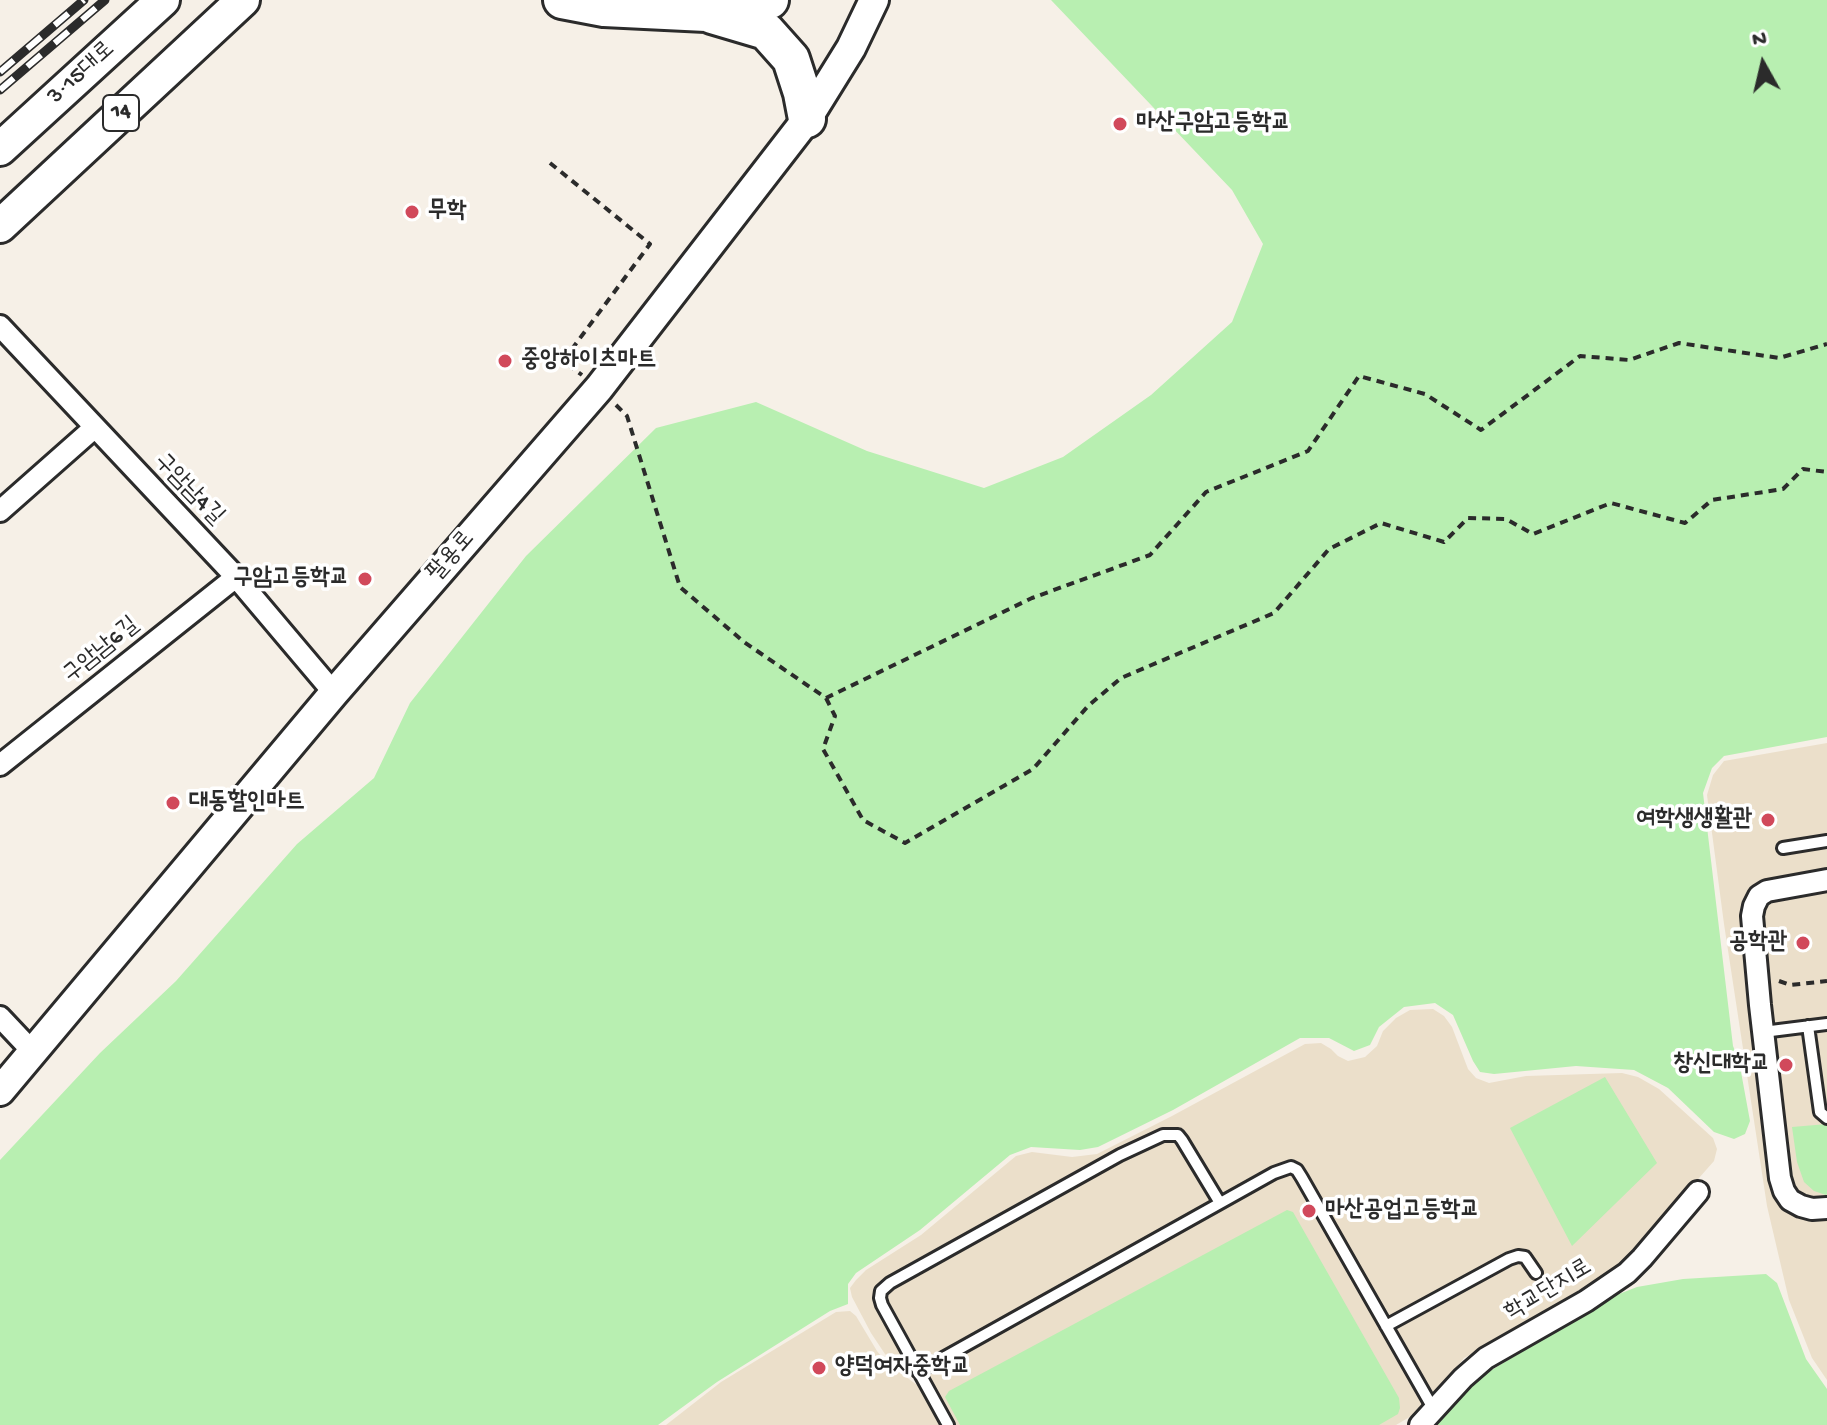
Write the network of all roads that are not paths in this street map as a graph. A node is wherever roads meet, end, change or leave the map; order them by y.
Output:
1 (163, 0) edge
2 (243, 0) edge
3 (562, 0) edge
4 (770, 0) edge
5 (874, 0) edge
6 (706, 13) junction
7 (807, 119) junction
8 (0, 149) edge
9 (0, 226) edge
10 (0, 326) edge
11 (94, 428) junction
12 (0, 511) edge
13 (236, 577) junction
14 (334, 693) junction
15 (0, 765) edge
16 (1827, 841) edge
17 (1783, 848) dead end
18 (1827, 880) edge
19 (0, 1017) edge
20 (1827, 1024) edge
21 (1808, 1026) junction
22 (1763, 1032) junction
23 (33, 1052) junction
24 (0, 1091) edge
25 (1827, 1118) edge
26 (1698, 1192) dead end
27 (1220, 1203) junction
28 (1827, 1208) edge
29 (1536, 1273) dead end
30 (1386, 1326) junction
31 (918, 1372) junction
32 (1427, 1418) edge
33 (948, 1425) edge

1 - 8 main road, 3·15대로 / 14
2 - 9 main road, 14
3 - 6 highway
4 - 6 highway
5 - 7 main road, 팔용로
6 - 7 highway
7 - 14 main road, 팔용로
10 - 11 street, 구암남4길
11 - 12 street
11 - 13 street, 구암남4길
13 - 14 street, 구암남4길
13 - 15 street, 구암남6길
14 - 23 main road, 팔용로
16 - 17 lane
18 - 22 street
19 - 23 street
20 - 21 lane
21 - 22 lane
21 - 25 lane
22 - 28 street
23 - 24 main road, 팔용로
26 - 32 street, 학교단지로
27 - 30 lane
27 - 31 lane
27 - 31 lane
29 - 30 lane
30 - 32 lane
31 - 33 lane

